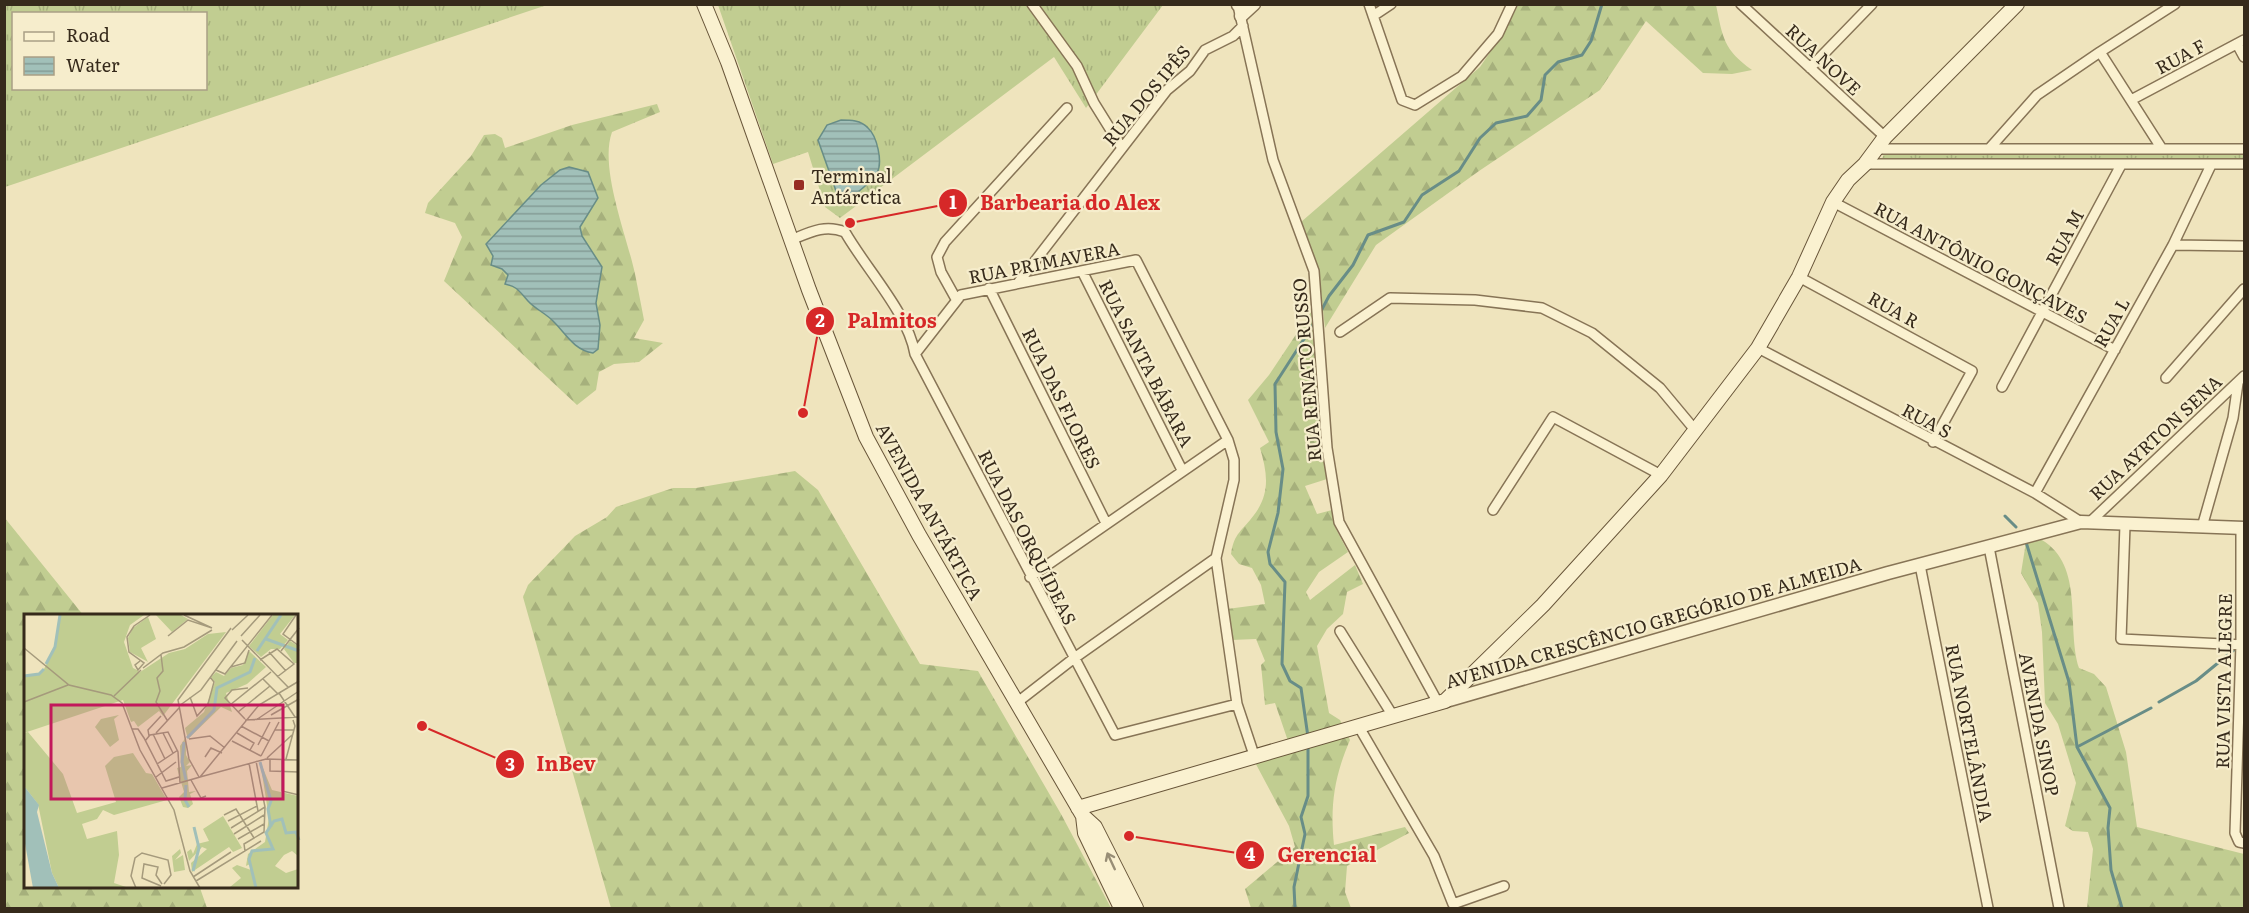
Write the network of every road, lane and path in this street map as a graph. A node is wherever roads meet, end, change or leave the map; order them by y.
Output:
1 (704, 4) edge
2 (1032, 4) edge
3 (1254, 4) edge
4 (1370, 4) edge
5 (1391, 4) edge
6 (1512, 4) edge
7 (1741, 4) edge
8 (1872, 4) edge
9 (2017, 4) edge
10 (2175, 4) edge
11 (1240, 11) edge
12 (1373, 16) junction
13 (2241, 42) edge
14 (2100, 52) junction
15 (2244, 57) edge
16 (1810, 68) junction
17 (2131, 100) junction
18 (1067, 108) dead end
19 (1885, 137) junction
20 (1122, 148) junction
21 (1875, 149) junction
22 (1989, 149) junction
23 (2162, 149) junction
24 (2244, 149) edge
25 (1865, 164) junction
26 (2244, 164) edge
27 (2121, 165) junction
28 (2211, 165) junction
29 (1833, 202) junction
30 (791, 240) junction
31 (2173, 245) junction
32 (2244, 246) edge
33 (1082, 271) junction
34 (1799, 277) junction
35 (1018, 283) junction
36 (988, 288) junction
37 (2244, 289) edge
38 (956, 299) junction
39 (2042, 313) junction
40 (1340, 332) dead end
41 (1758, 348) junction
42 (2115, 350) junction
43 (915, 354) junction
44 (2166, 378) dead end
45 (2241, 380) edge
46 (2002, 387) dead end
47 (1695, 430) junction
48 (1228, 440) junction
49 (1934, 442) junction
50 (1182, 470) junction
51 (1661, 475) junction
52 (2035, 493) junction
53 (1493, 510) dead end
54 (2085, 522) junction
55 (1106, 523) junction
56 (2125, 525) junction
57 (2202, 527) junction
58 (2243, 528) edge
59 (1989, 547) junction
60 (1216, 558) junction
61 (1920, 565) junction
62 (1030, 577) junction
63 (1340, 631) dead end
64 (2243, 644) edge
65 (1073, 659) junction
66 (1019, 701) junction
67 (1442, 702) junction
68 (1237, 704) junction
69 (1393, 716) junction
70 (1359, 727) junction
71 (1255, 758) junction
72 (2242, 758) edge
73 (1081, 812) junction
74 (2244, 843) edge
75 (1504, 886) dead end
76 (1121, 909) edge
77 (1136, 909) edge
78 (1988, 909) edge
79 (2059, 909) edge

1 - 30 main road, AVENIDA ANTÁRTICA
2 - 20 street
3 - 11 street
4 - 12 street
5 - 12 street
6 - 12 street
7 - 16 street, RUA NOVE
8 - 16 street
9 - 19 main road
10 - 14 street
11 - 20 street, RUA DOS IPÊS
11 - 67 street, RUA RENATO RUSSO
13 - 15 street
13 - 17 street, RUA F
14 - 17 street
14 - 22 street
16 - 19 street, RUA NOVE
17 - 23 street
18 - 38 street
19 - 21 main road
20 - 35 street, RUA DOS IPÊS
21 - 22 street
21 - 25 main road
22 - 23 street
23 - 24 street
25 - 27 street
25 - 29 main road
26 - 28 street
27 - 28 street
27 - 39 street, RUA M
28 - 31 street, RUA L
29 - 34 main road
29 - 39 street, RUA ANTÔNIO GONÇAVES
30 - 43 street, RUA DAS ORQUÍDEAS
30 - 66 main road, AVENIDA ANTÁRTICA
31 - 32 street
31 - 42 street, RUA L
33 - 35 street, RUA PRIMAVERA
33 - 48 street, RUA PRIMAVERA
33 - 50 street, RUA SANTA BÁBARA
34 - 41 main road
34 - 49 street, RUA R
35 - 36 street, RUA PRIMAVERA
36 - 38 street, RUA PRIMAVERA
36 - 55 street, RUA DAS FLORES
37 - 44 street
38 - 43 street, RUA PRIMAVERA
39 - 42 street, RUA ANTÔNIO GONÇAVES
39 - 46 street, RUA M
40 - 47 street
41 - 47 main road
41 - 49 street, RUA S
42 - 52 street, RUA L
43 - 62 street, RUA DAS ORQUÍDEAS
45 - 54 street, RUA AYRTON SENA
45 - 57 street
47 - 51 main road
48 - 50 street
48 - 60 street
49 - 52 street, RUA S
50 - 55 street
51 - 53 street
51 - 67 main road
52 - 54 street, RUA S
54 - 56 street, AVENIDA CRESCÊNCIO GREGÓRIO DE ALMEIDA
54 - 59 street, AVENIDA CRESCÊNCIO GREGÓRIO DE ALMEIDA
55 - 62 street
56 - 57 street, AVENIDA CRESCÊNCIO GREGÓRIO DE ALMEIDA
56 - 64 street
57 - 58 street, AVENIDA CRESCÊNCIO GREGÓRIO DE ALMEIDA
58 - 64 street, RUA VISTA ALEGRE
59 - 61 street, AVENIDA CRESCÊNCIO GREGÓRIO DE ALMEIDA
59 - 79 street, AVENIDA SINOP
60 - 65 street
60 - 68 street
61 - 67 street, AVENIDA CRESCÊNCIO GREGÓRIO DE ALMEIDA
61 - 78 street, RUA NORTELÂNDIA
62 - 65 street, RUA DAS ORQUÍDEAS
63 - 69 street
64 - 72 street, RUA VISTA ALEGRE
65 - 66 street
65 - 68 street, RUA DAS ORQUÍDEAS
66 - 73 main road, AVENIDA ANTÁRTICA
67 - 69 main road, AVENIDA CRESCÊNCIO GREGÓRIO DE ALMEIDA
68 - 71 street
69 - 70 main road, AVENIDA CRESCÊNCIO GREGÓRIO DE ALMEIDA
70 - 71 main road, AVENIDA CRESCÊNCIO GREGÓRIO DE ALMEIDA
70 - 75 street
71 - 73 main road, AVENIDA CRESCÊNCIO GREGÓRIO DE ALMEIDA
72 - 74 street, RUA VISTA ALEGRE
73 - 76 main road, AVENIDA ANTÁRTICA
77 -> 73 main road, AVENIDA ANTÁRTICA

